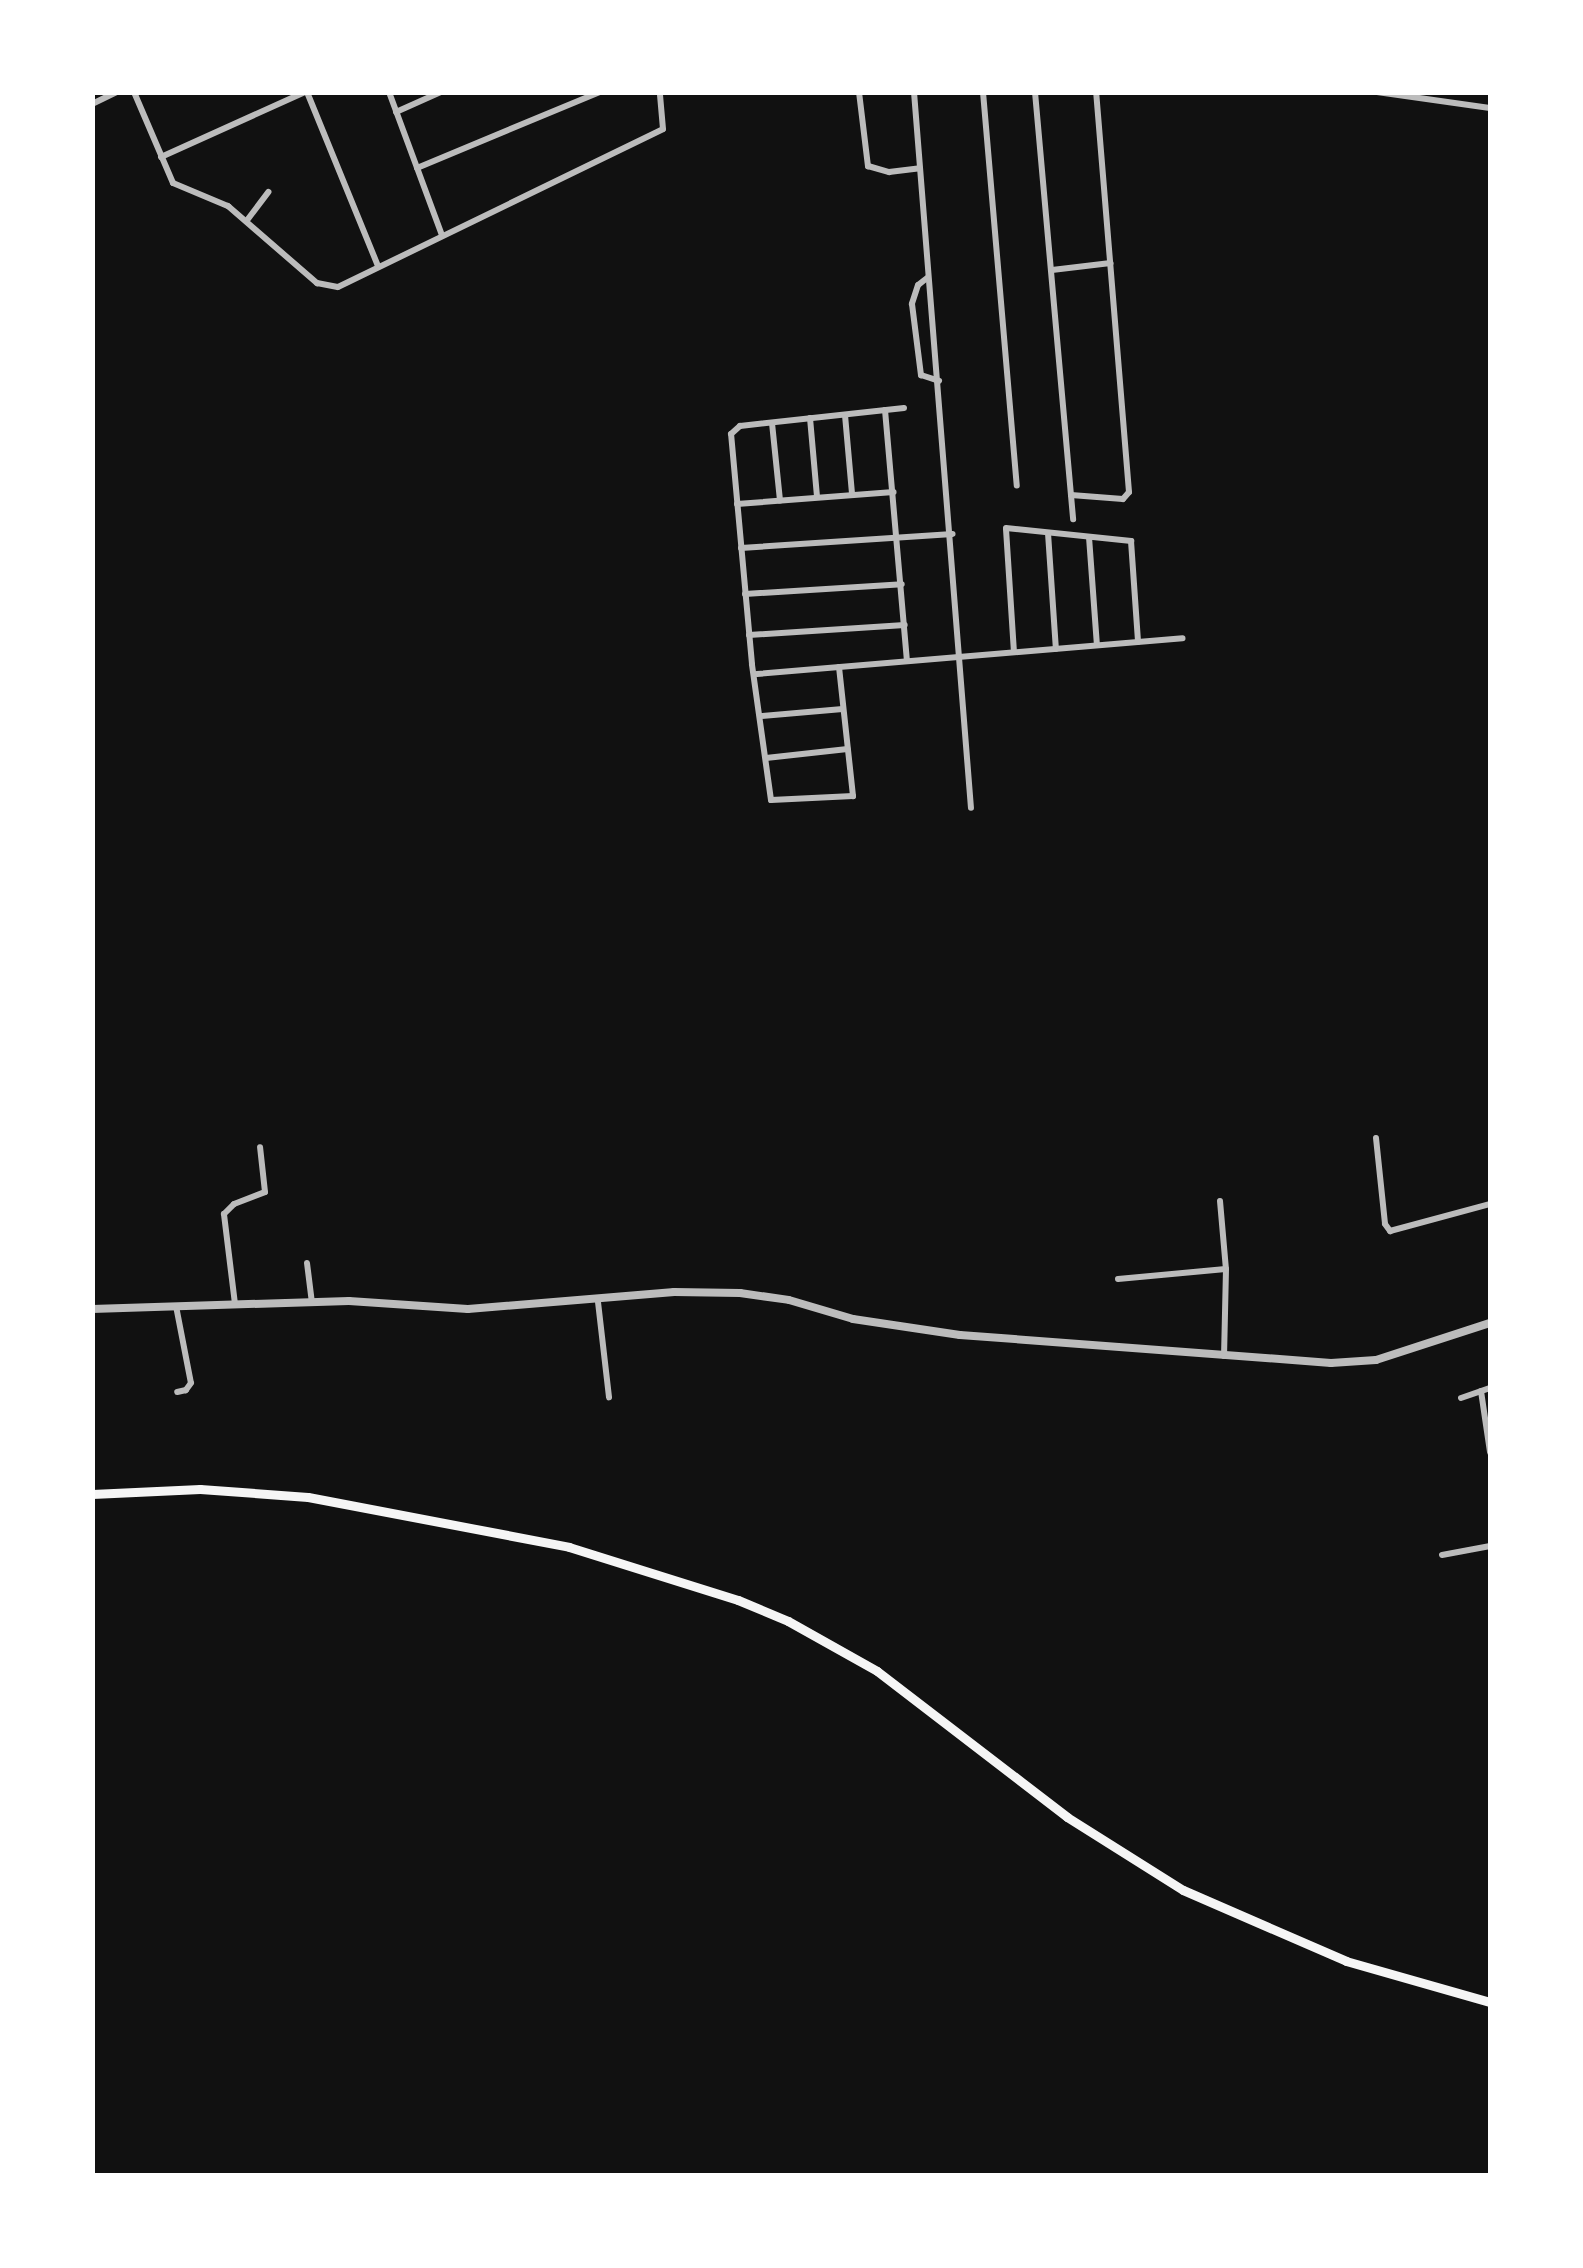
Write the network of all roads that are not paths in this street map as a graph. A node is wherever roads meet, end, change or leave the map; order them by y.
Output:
1 (117, 92) edge
2 (134, 92) edge
3 (306, 92) edge
4 (389, 92) edge
5 (441, 92) edge
6 (600, 92) edge
7 (660, 92) edge
8 (859, 92) edge
9 (914, 92) edge
10 (983, 92) edge
11 (1035, 92) edge
12 (1096, 92) edge
13 (1377, 92) edge
14 (92, 104) edge
15 (1490, 108) edge
16 (396, 112) junction
17 (162, 157) junction
18 (417, 168) junction
19 (920, 168) junction
20 (268, 192) dead end
21 (248, 219) junction
22 (442, 235) junction
23 (1112, 263) junction
24 (378, 266) junction
25 (1052, 270) junction
26 (928, 278) junction
27 (939, 381) junction
28 (904, 408) dead end
29 (885, 410) junction
30 (845, 415) junction
31 (810, 418) junction
32 (772, 423) junction
33 (1018, 486) dead end
34 (894, 492) junction
35 (852, 494) junction
36 (1071, 496) junction
37 (817, 497) junction
38 (780, 501) junction
39 (737, 504) junction
40 (1072, 519) dead end
41 (1048, 533) junction
42 (953, 534) junction
43 (896, 537) junction
44 (1089, 537) junction
45 (741, 548) junction
46 (902, 584) junction
47 (745, 594) junction
48 (905, 625) junction
49 (749, 635) junction
50 (1182, 638) dead end
51 (1138, 642) junction
52 (1097, 645) junction
53 (1056, 649) junction
54 (1014, 652) junction
55 (962, 658) junction
56 (907, 661) junction
57 (839, 667) junction
58 (757, 674) junction
59 (843, 709) junction
60 (761, 716) junction
61 (848, 749) junction
62 (766, 758) junction
63 (972, 808) dead end
64 (1376, 1138) dead end
65 (260, 1147) dead end
66 (1220, 1201) dead end
67 (1490, 1204) edge
68 (307, 1263) dead end
69 (1226, 1269) junction
70 (1118, 1279) dead end
71 (312, 1302) junction
72 (598, 1302) junction
73 (235, 1304) junction
74 (176, 1305) junction
75 (92, 1309) edge
76 (1490, 1323) edge
77 (1224, 1356) junction
78 (1490, 1388) edge
79 (1481, 1391) junction
80 (177, 1392) dead end
81 (609, 1397) dead end
82 (1462, 1398) dead end
83 (1490, 1452) edge
84 (92, 1494) edge
85 (1490, 1546) edge
86 (1442, 1556) dead end
87 (1490, 2002) edge

1 - 14 street
2 - 17 street
3 - 17 street
3 - 24 street
4 - 16 street
5 - 16 street
6 - 18 street
7 - 22 street
8 - 19 street
9 - 19 street
10 - 33 street
11 - 25 street
12 - 23 street
13 - 15 street
16 - 18 street
17 - 21 street
18 - 22 street
19 - 26 street
20 - 21 street
21 - 24 street
22 - 24 street
23 - 25 street
23 - 36 street
25 - 36 street
26 - 27 street
26 - 27 street
27 - 42 street
28 - 29 street
29 - 30 street
29 - 34 street
30 - 31 street
30 - 35 street
31 - 32 street
31 - 37 street
32 - 38 street
32 - 39 street
34 - 35 street
34 - 43 street
35 - 37 street
36 - 40 street
37 - 38 street
38 - 39 street
39 - 45 street
41 - 44 street
41 - 53 street
41 - 54 street
42 - 43 street
42 - 55 street
43 - 45 street
43 - 46 street
44 - 51 street
44 - 52 street
45 - 47 street
46 - 47 street
46 - 48 street
47 - 49 street
48 - 49 street
48 - 56 street
49 - 58 street
50 - 51 street
51 - 52 street
52 - 53 street
53 - 54 street
54 - 55 street
55 - 56 street
55 - 63 street
56 - 57 street
57 - 58 street
57 - 59 street
58 - 60 street
59 - 60 street
59 - 61 street
60 - 62 street
61 - 62 street
61 - 62 street
64 - 67 street
65 - 73 street
66 - 69 street
68 - 71 street
69 - 70 street
69 - 77 street
71 - 72 street
71 - 73 street
72 - 77 street
72 - 81 street
73 - 74 street
74 - 75 street
74 - 80 street
76 - 77 street
78 - 79 street
79 - 82 street
79 - 83 street
84 - 87 main road
85 - 86 street

